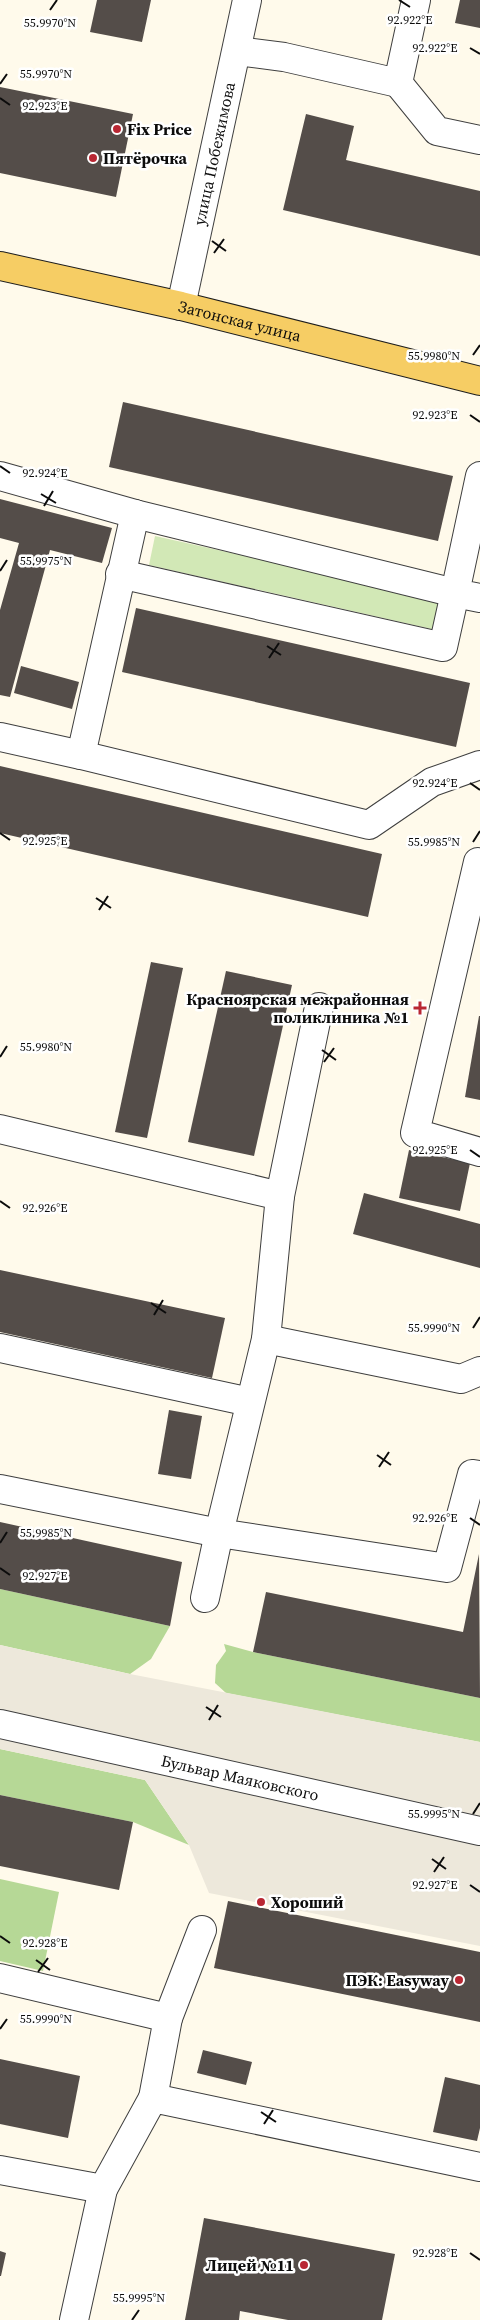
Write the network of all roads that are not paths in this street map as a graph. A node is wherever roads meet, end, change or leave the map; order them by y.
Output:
1 (248, 0) edge
2 (416, 0) edge
3 (237, 51) junction
4 (398, 83) junction
5 (480, 140) edge
6 (0, 266) edge
7 (181, 306) junction
8 (480, 381) edge
9 (0, 476) edge
10 (480, 476) edge
11 (135, 514) junction
12 (120, 574) junction
13 (467, 595) edge
14 (0, 737) edge
15 (81, 755) junction
16 (480, 765) edge
17 (478, 862) dead end
18 (319, 1007) dead end
19 (0, 1128) edge
20 (480, 1152) edge
21 (280, 1196) junction
22 (266, 1339) junction
23 (0, 1348) edge
24 (480, 1371) edge
25 (250, 1402) junction
26 (480, 1475) edge
27 (0, 1489) edge
28 (219, 1533) junction
29 (205, 1598) dead end
30 (0, 1724) edge
31 (480, 1832) edge
32 (202, 1930) dead end
33 (0, 1978) edge
34 (168, 2018) junction
35 (153, 2098) junction
36 (480, 2167) edge
37 (0, 2170) edge
38 (102, 2189) junction
39 (74, 2320) edge

1 - 3 street, улица Побежимова
2 - 4 street
3 - 4 street
3 - 7 street, улица Побежимова
4 - 5 street
6 - 7 main road, Затонская улица
7 - 8 main road, Затонская улица
9 - 11 street
10 - 13 street
11 - 12 street
11 - 13 street
12 - 13 street
12 - 15 street
14 - 15 street
15 - 16 street
17 - 20 street
18 - 21 street
19 - 21 street
21 - 22 street
22 - 24 street
22 - 25 street
23 - 25 street
25 - 28 street
26 - 28 street
27 - 28 street
28 - 29 street
30 - 31 street, Бульвар Маяковского
32 - 34 street
33 - 34 street
34 - 35 street
35 - 36 street
35 - 38 street
37 - 38 street
38 - 39 street

